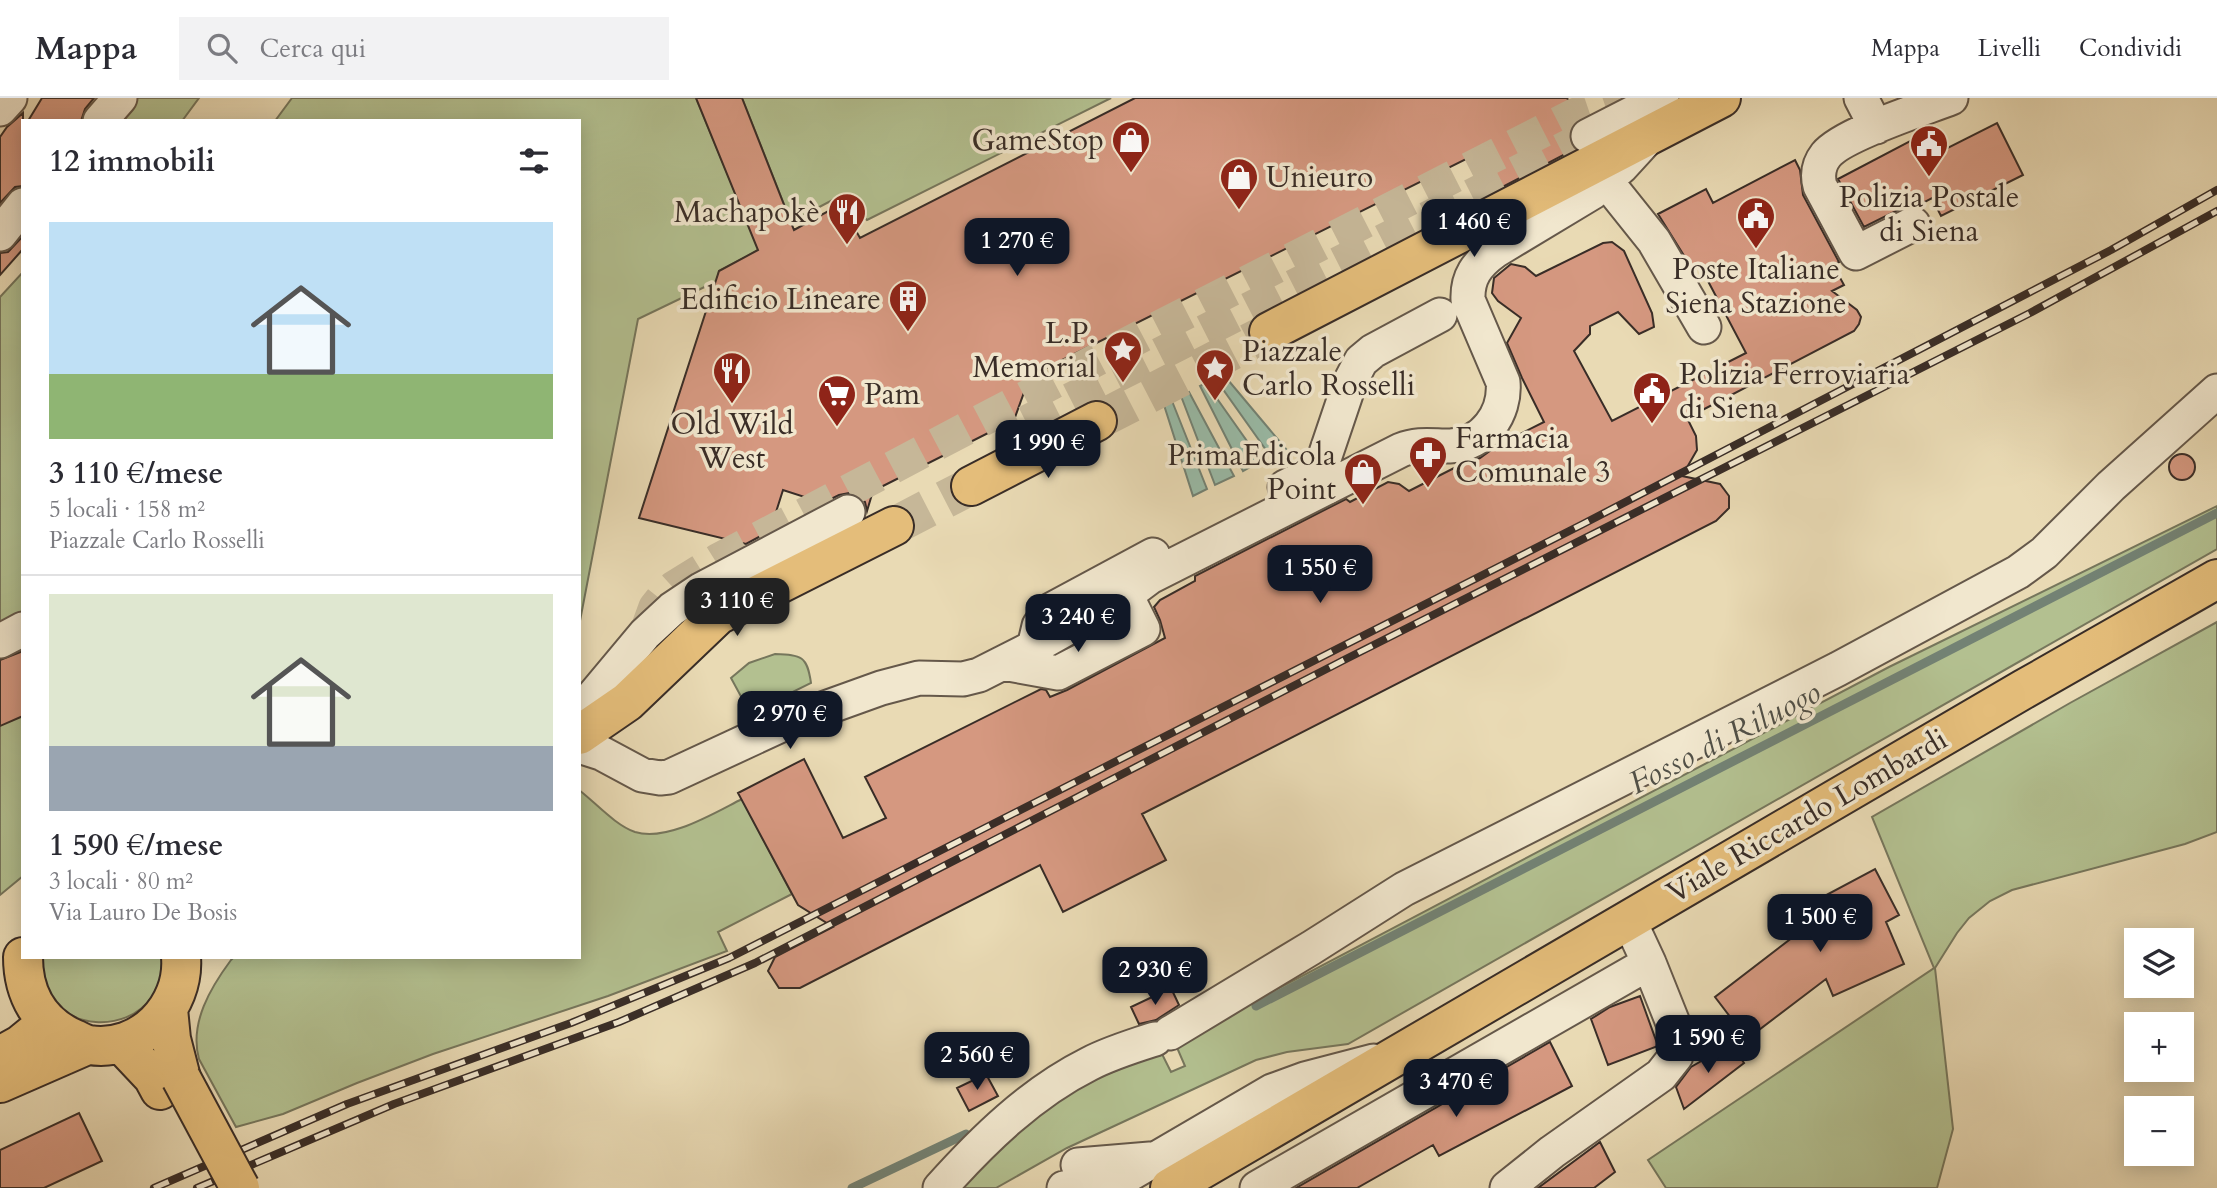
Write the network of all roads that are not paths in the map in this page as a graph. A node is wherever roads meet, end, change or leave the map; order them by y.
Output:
1 (10, 98) edge
2 (120, 98) edge
3 (1721, 98) edge
4 (1951, 98) edge
5 (0, 108) edge
6 (1868, 112) edge
7 (1657, 116) edge
8 (102, 119) edge
9 (1588, 136) tunnel mouth
10 (1606, 181) junction
11 (21, 208) edge
12 (1913, 224) dead end
13 (0, 234) edge
14 (1440, 315) dead end
15 (1704, 327) dead end
16 (1269, 332) tunnel mouth
17 (2217, 391) edge
18 (1097, 421) tunnel mouth
19 (971, 486) tunnel mouth
20 (848, 512) dead end
21 (894, 526) tunnel mouth
22 (2217, 579) edge
23 (1126, 595) junction
24 (21, 630) edge
25 (0, 641) edge
26 (1034, 647) junction
27 (1003, 663) junction
28 (581, 711) edge
29 (581, 734) edge
30 (581, 747) edge
31 (1629, 920) junction
32 (21, 934) edge
33 (23, 959) edge
34 (0, 960) edge
35 (1649, 963) junction
36 (183, 975) edge
37 (26, 1011) edge
38 (104, 1044) junction
39 (1398, 1055) junction
40 (0, 1056) edge
41 (0, 1083) edge
42 (171, 1084) junction
43 (1192, 1139) junction
44 (1121, 1140) dead end
45 (1165, 1173) edge
46 (1071, 1177) edge
47 (1112, 1185) edge
48 (213, 1188) edge
49 (240, 1188) edge
50 (940, 1188) edge
51 (1257, 1188) edge
52 (1507, 1188) edge

1 - 5 street
2 - 8 street
3 - 7 main road
4 - 6 street
6 - 12 street
7 - 9 street
7 - 10 street
7 - 16 main road
10 - 15 street
10 - 23 street
11 - 13 street
14 - 26 street
17 - 50 street
18 - 19 main road
20 - 28 street
21 - 29 main road
22 - 31 main road, Viale Riccardo Lombardi
23 - 26 street
23 - 27 street
24 - 25 street
26 - 27 street
27 - 30 street
31 - 35 street
31 - 39 main road, Viale Riccardo Lombardi
32 - 34 main road
33 - 37 main road
35 - 51 street
35 - 52 street
36 - 38 main road
36 - 42 main road
37 - 38 main road
37 - 40 main road
38 - 41 main road
38 - 42 main road
39 - 43 street, Viale Riccardo Lombardi
39 - 45 main road, Viale Riccardo Lombardi
42 - 48 main road
42 - 49 main road, bridge
43 - 44 street
43 - 45 street, Viale Riccardo Lombardi
45 - 46 street
45 - 47 street, Viale Riccardo Lombardi
46 - 47 street

